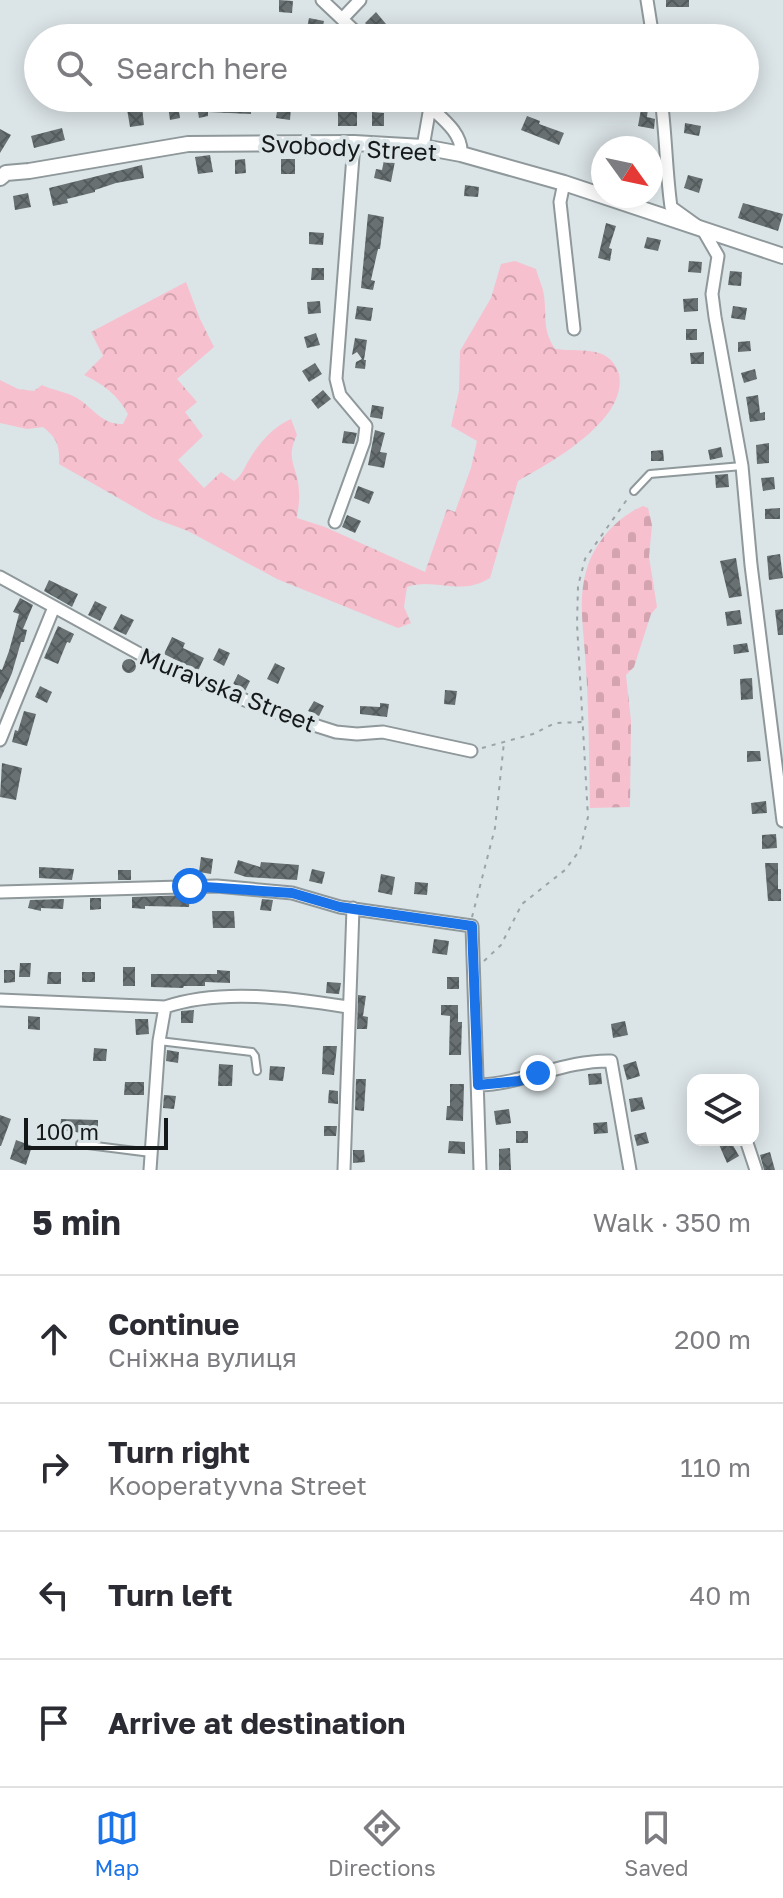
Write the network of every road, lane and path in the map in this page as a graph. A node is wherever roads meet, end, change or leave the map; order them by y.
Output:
1 (322, 0) edge
2 (360, 0) edge
3 (647, 0) edge
4 (343, 18) junction
5 (349, 24) edge
6 (651, 24) edge
7 (425, 112) edge
8 (435, 112) edge
9 (663, 112) edge
10 (354, 143) junction
11 (423, 147) junction
12 (461, 154) junction
13 (2, 174) edge
14 (564, 183) junction
15 (703, 230) junction
16 (783, 256) edge
17 (574, 329) dead end
18 (742, 466) junction
19 (634, 491) joint
20 (335, 522) dead end
21 (0, 577) edge
22 (54, 607) junction
23 (584, 722) junction
24 (0, 740) edge
25 (504, 742) junction
26 (471, 751) joint
27 (783, 821) edge
28 (0, 892) edge
29 (353, 908) junction
30 (471, 926) junction
31 (473, 971) junction
32 (0, 1000) edge
33 (165, 1007) junction
34 (348, 1007) junction
35 (159, 1041) junction
36 (257, 1071) dead end
37 (478, 1085) junction
38 (80, 1144) dead end
39 (748, 1146) edge
40 (151, 1153) junction
41 (150, 1170) edge
42 (344, 1170) edge
43 (480, 1170) edge
44 (630, 1170) edge
45 (756, 1170) edge

1 - 4 street
2 - 4 street
3 - 6 street
4 - 5 street
7 - 11 street
8 - 12 street
9 - 15 street
10 - 11 street, Svobody Street
10 - 13 street, Svobody Street
10 - 20 street
11 - 12 street, Svobody Street
12 - 14 street, Svobody Street
14 - 15 street, Svobody Street
14 - 17 street
15 - 16 street, Svobody Street
15 - 18 street
18 - 19 lane
18 - 27 street
19 - 23 path
21 - 22 street, Muravska Street
22 - 24 street
22 - 26 street, Muravska Street
23 - 25 path
23 - 31 path
25 - 26 path
25 - 30 path
28 - 29 street
29 - 30 street
29 - 34 street
30 - 31 street
31 - 37 street
32 - 33 street
33 - 34 street
33 - 35 street
34 - 42 street
35 - 36 lane
35 - 40 street
37 - 43 street
37 - 44 street
38 - 40 lane
39 - 45 street
40 - 41 street

